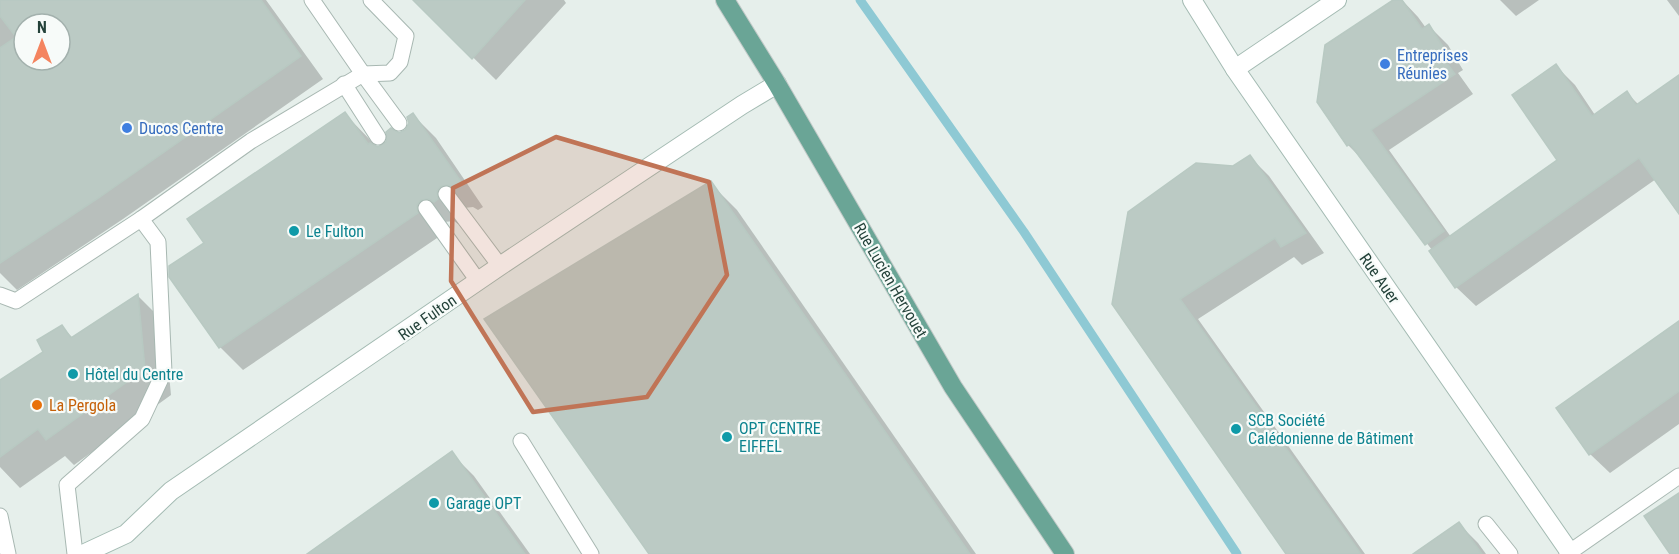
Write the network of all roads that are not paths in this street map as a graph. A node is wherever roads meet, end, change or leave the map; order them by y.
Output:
1 (312, 0) edge
2 (371, 0) edge
3 (725, 0) edge
4 (1192, 0) edge
5 (1337, 0) edge
6 (1235, 69) junction
7 (363, 74) junction
8 (344, 84) junction
9 (777, 84) junction
10 (399, 123) dead end
11 (378, 137) dead end
12 (446, 194) dead end
13 (426, 208) dead end
14 (141, 219) junction
15 (500, 266) junction
16 (478, 281) junction
17 (0, 296) edge
18 (521, 441) dead end
19 (1679, 476) edge
20 (0, 516) edge
21 (1486, 524) dead end
22 (1569, 553) edge
23 (8, 554) edge
24 (75, 554) edge
25 (83, 554) edge
26 (591, 554) edge
27 (1065, 554) edge
28 (1510, 554) edge

1 - 7 lane
2 - 7 lane
3 - 9 main road, Rue Lucien Hervouet
4 - 6 street, Rue Auer
5 - 6 street
6 - 22 street, Rue Auer
7 - 8 lane
7 - 10 lane
8 - 11 lane
8 - 14 lane
9 - 15 street, Rue Fulton
9 - 27 main road, Rue Lucien Hervouet
12 - 15 lane
13 - 16 lane
14 - 17 lane
14 - 24 lane
15 - 16 street, Rue Fulton
16 - 25 street, Rue Fulton
18 - 26 lane
19 - 22 lane
20 - 23 lane
21 - 28 lane

